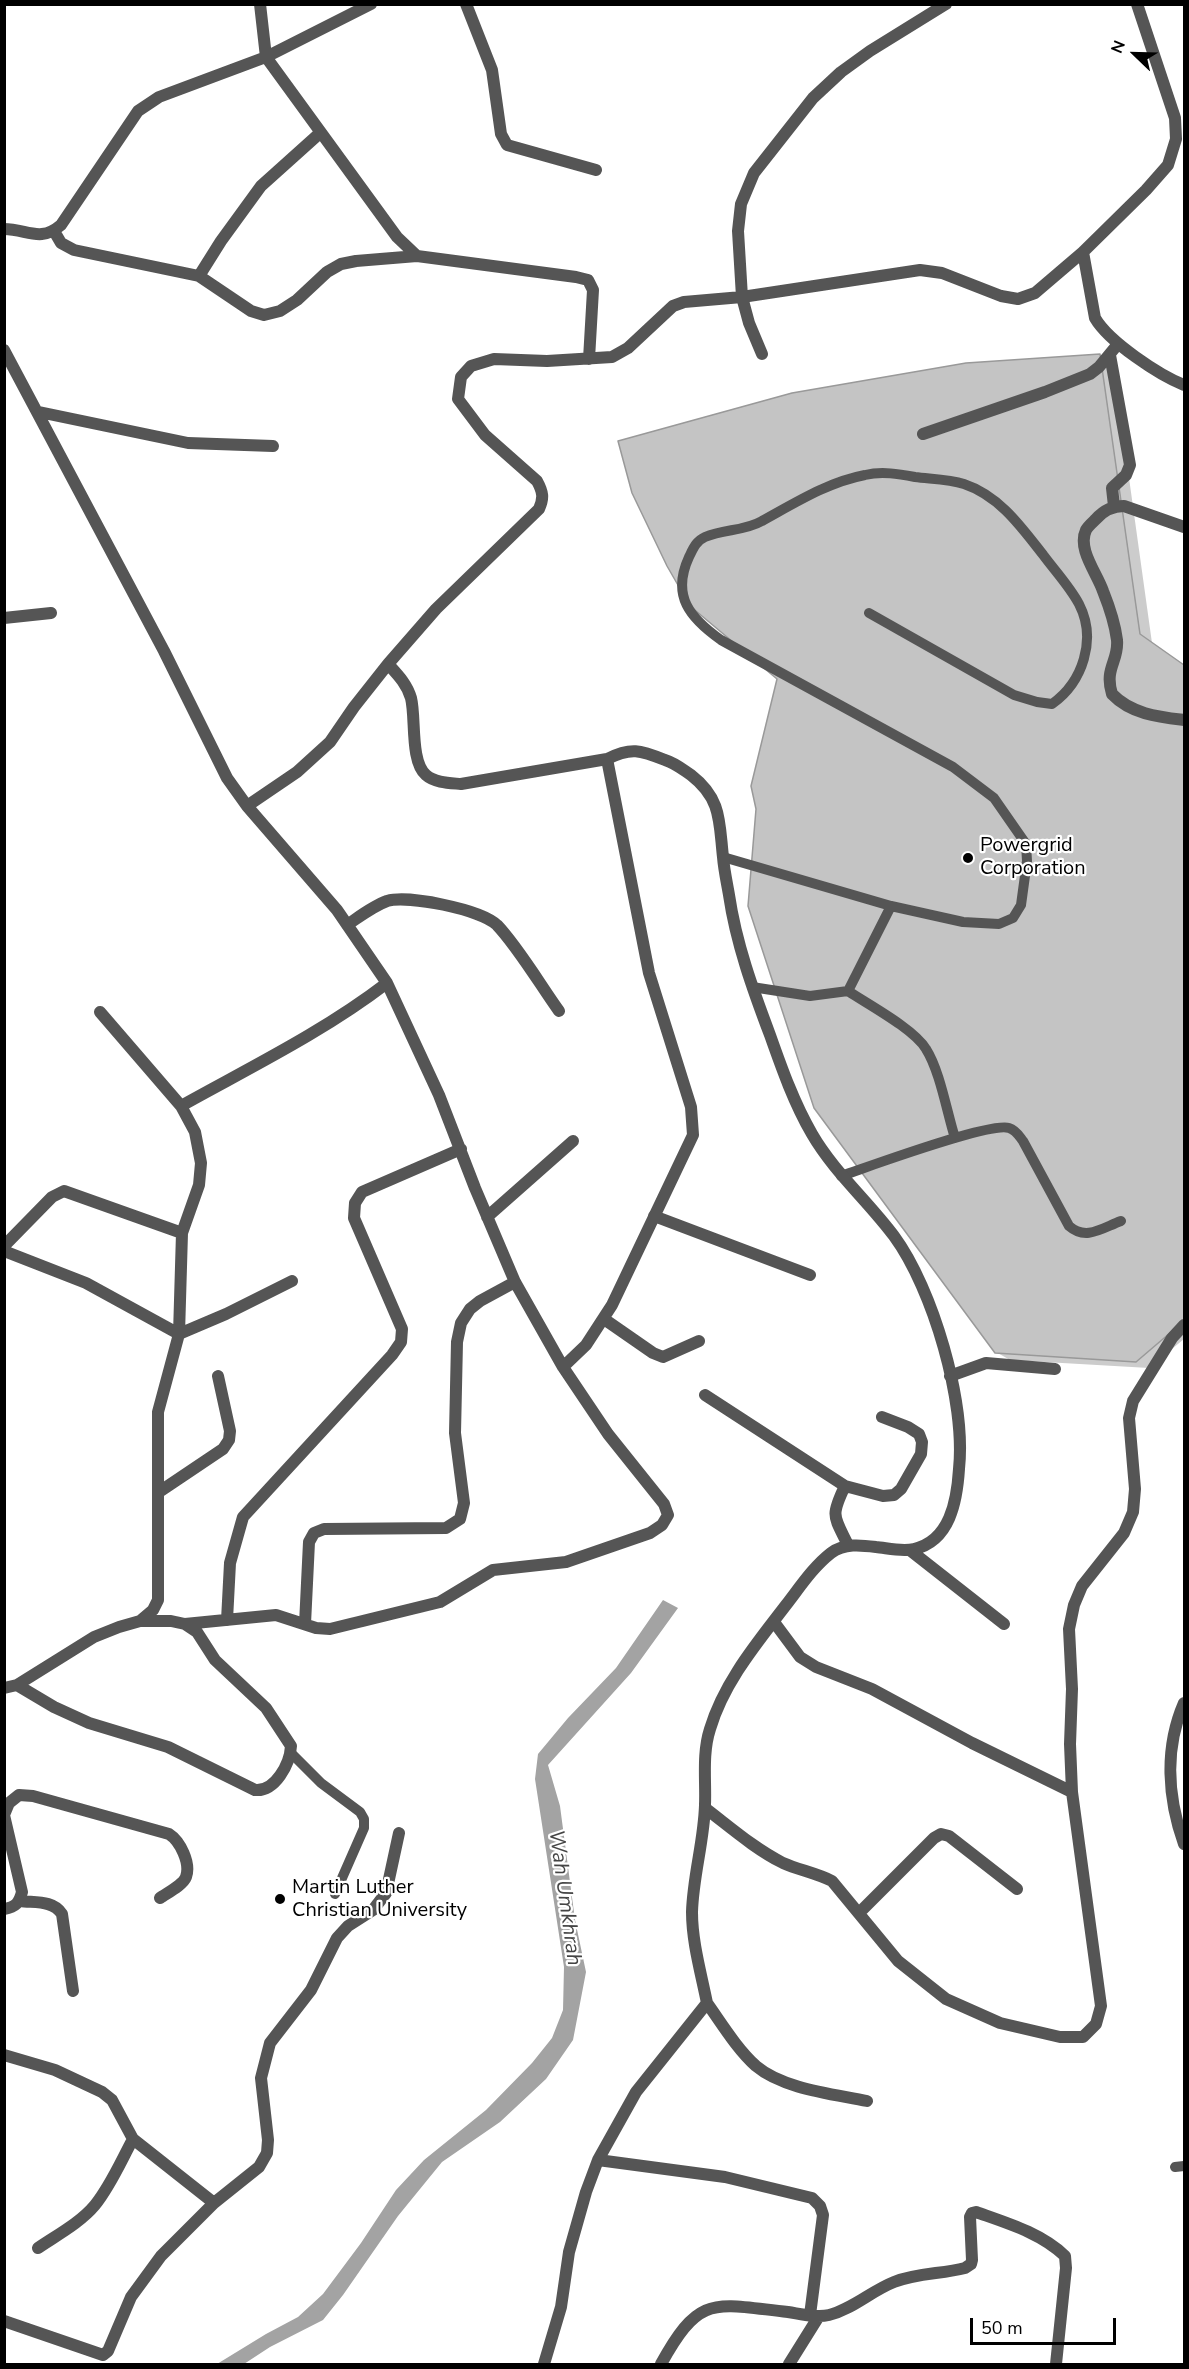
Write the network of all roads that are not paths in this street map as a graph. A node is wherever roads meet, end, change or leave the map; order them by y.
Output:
1 (260, 4) edge
2 (371, 4) edge
3 (466, 4) edge
4 (946, 4) edge
5 (1137, 4) edge
6 (266, 57) junction
7 (320, 133) junction
8 (596, 170) dead end
9 (4, 230) edge
10 (54, 231) junction
11 (1083, 252) junction
12 (417, 256) junction
13 (199, 276) junction
14 (742, 297) junction
15 (1118, 344) junction
16 (4, 350) edge
17 (762, 354) dead end
18 (1110, 355) junction
19 (589, 358) junction
20 (1185, 385) edge
21 (39, 412) junction
22 (923, 434) dead end
23 (273, 446) dead end
24 (1114, 506) junction
25 (1185, 527) edge
26 (51, 613) dead end
27 (869, 613) dead end
28 (4, 618) edge
29 (388, 664) junction
30 (1185, 720) edge
31 (607, 759) junction
32 (247, 806) junction
33 (723, 857) junction
34 (891, 906) junction
35 (347, 925) junction
36 (387, 983) junction
37 (752, 987) junction
38 (848, 991) junction
39 (559, 1011) dead end
40 (100, 1012) dead end
41 (181, 1106) junction
42 (955, 1138) junction
43 (573, 1141) dead end
44 (461, 1149) junction
45 (841, 1176) junction
46 (654, 1216) junction
47 (487, 1217) junction
48 (1121, 1221) dead end
49 (182, 1233) junction
50 (4, 1248) edge
51 (810, 1275) dead end
52 (292, 1281) dead end
53 (515, 1282) junction
54 (604, 1319) junction
55 (1185, 1325) edge
56 (179, 1334) junction
57 (699, 1341) dead end
58 (563, 1367) junction
59 (1055, 1369) dead end
60 (218, 1376) dead end
61 (950, 1376) junction
62 (705, 1395) dead end
63 (882, 1417) dead end
64 (845, 1486) junction
65 (159, 1492) junction
66 (848, 1545) junction
67 (911, 1551) junction
68 (226, 1620) junction
69 (140, 1621) junction
70 (774, 1622) junction
71 (185, 1624) junction
72 (305, 1624) junction
73 (1004, 1624) dead end
74 (17, 1685) junction
75 (4, 1688) edge
76 (1185, 1703) edge
77 (291, 1753) junction
78 (1072, 1792) junction
79 (705, 1808) junction
80 (4, 1815) edge
81 (399, 1833) dead end
82 (1185, 1844) edge
83 (1017, 1889) dead end
84 (335, 1894) dead end
85 (160, 1898) dead end
86 (20, 1901) junction
87 (4, 1909) edge
88 (860, 1912) junction
89 (73, 1991) dead end
90 (707, 2003) junction
91 (4, 2055) edge
92 (867, 2101) dead end
93 (133, 2139) junction
94 (598, 2160) junction
95 (214, 2203) junction
96 (38, 2248) dead end
97 (814, 2315) junction
98 (4, 2321) edge
99 (544, 2364) edge
100 (661, 2364) edge
101 (789, 2364) edge
102 (1056, 2364) edge

1 - 6 street
2 - 6 street
3 - 8 street
4 - 14 street
5 - 11 street
6 - 7 street
6 - 10 street
7 - 12 street
7 - 13 street
9 - 10 street
10 - 13 street
11 - 14 street
11 - 15 street
12 - 13 street
12 - 19 street
14 - 17 street
14 - 19 street
15 - 18 street
15 - 20 street
16 - 21 street
18 - 22 street
18 - 24 street
19 - 29 street
21 - 23 street
21 - 32 street
24 - 25 street
24 - 30 street
26 - 28 street
27 - 34 lane
29 - 31 street
29 - 32 street
31 - 33 street
31 - 46 street
32 - 35 street
33 - 34 lane
33 - 37 street
34 - 38 lane
35 - 36 street
35 - 39 street
36 - 41 street
36 - 44 street
37 - 38 lane
37 - 45 street
38 - 42 lane
40 - 41 street
41 - 49 street
42 - 45 lane
42 - 48 lane
43 - 47 street
44 - 47 street
44 - 68 street
45 - 61 street
46 - 51 street
46 - 54 street
47 - 53 street
49 - 50 street
49 - 56 street
50 - 56 street
52 - 56 street
53 - 58 street
53 - 72 street
54 - 57 street
54 - 58 street
55 - 78 street
56 - 65 street
58 - 72 street
59 - 61 street
60 - 65 street
61 - 67 street
62 - 64 street
63 - 64 street
64 - 66 street
65 - 69 street
66 - 67 street
66 - 70 street
67 - 73 street
68 - 71 street
68 - 72 street
69 - 71 street
69 - 74 street
70 - 78 street
70 - 79 street
71 - 77 street
74 - 75 street
74 - 77 street
76 - 82 street
77 - 84 lane
78 - 88 street
79 - 88 street
79 - 90 street
80 - 85 street
80 - 86 street
81 - 95 street
83 - 88 street
86 - 87 street
86 - 89 street
90 - 92 street
90 - 94 street
91 - 93 street
93 - 95 street
93 - 96 street
94 - 97 street
94 - 99 street
95 - 98 street
97 - 100 street
97 - 101 street
97 - 102 street

